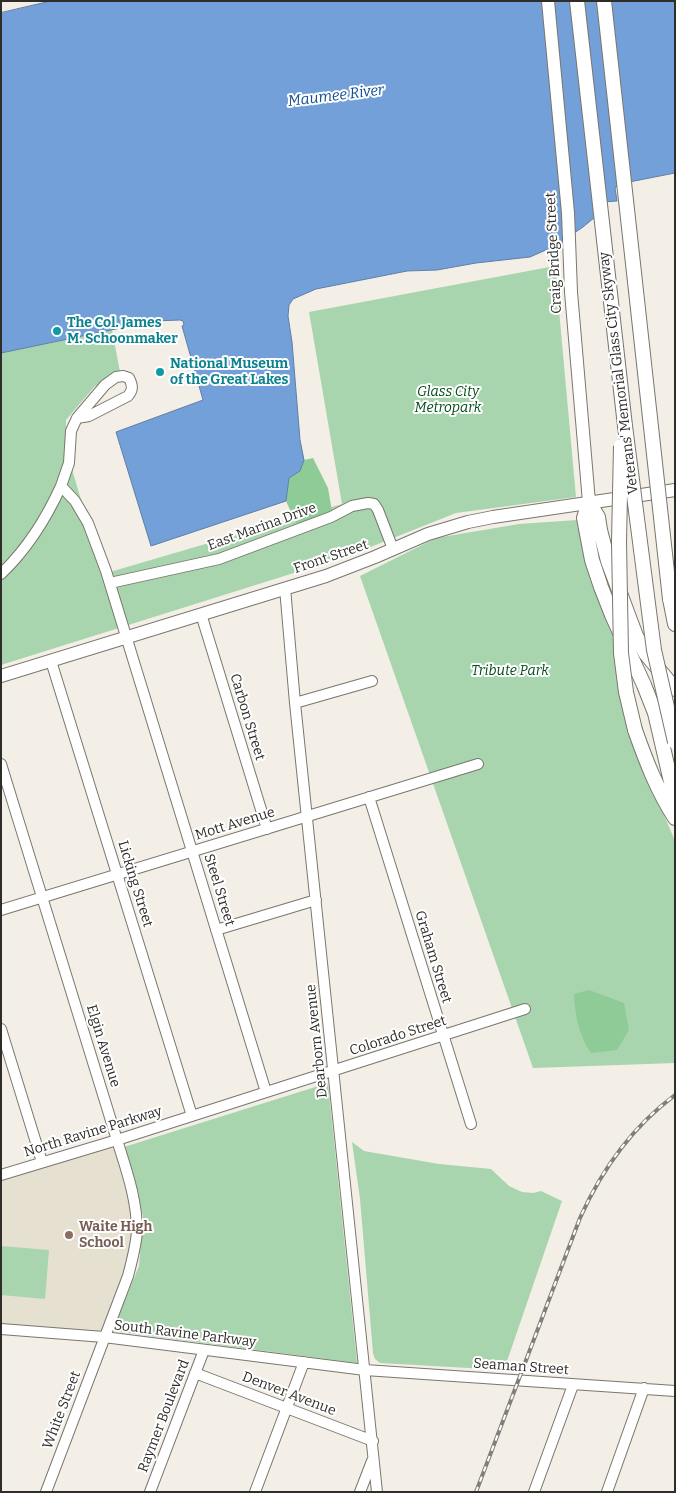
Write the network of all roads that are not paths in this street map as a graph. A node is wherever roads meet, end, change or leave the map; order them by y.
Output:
1 (548, 1) edge
2 (577, 1) edge
3 (604, 1) edge
4 (77, 418) junction
5 (624, 426) junction
6 (61, 486) junction
7 (675, 490) edge
8 (589, 502) junction
9 (393, 549) junction
10 (1, 574) edge
11 (110, 583) junction
12 (285, 594) junction
13 (201, 614) junction
14 (675, 624) edge
15 (127, 638) junction
16 (51, 660) junction
17 (1, 676) edge
18 (372, 681) dead end
19 (675, 688) edge
20 (295, 703) junction
21 (675, 742) edge
22 (1, 764) edge
23 (478, 764) dead end
24 (368, 797) junction
25 (675, 799) edge
26 (308, 816) junction
27 (675, 818) edge
28 (267, 829) junction
29 (193, 851) junction
30 (117, 875) junction
31 (43, 898) junction
32 (316, 900) junction
33 (1, 910) edge
34 (216, 930) junction
35 (525, 1009) dead end
36 (1, 1029) edge
37 (443, 1036) junction
38 (334, 1071) junction
39 (266, 1092) junction
40 (192, 1116) junction
41 (471, 1124) dead end
42 (117, 1140) junction
43 (42, 1162) junction
44 (1, 1175) edge
45 (2, 1330) edge
46 (104, 1338) junction
47 (204, 1350) junction
48 (304, 1362) junction
49 (365, 1370) junction
50 (195, 1373) junction
51 (573, 1384) junction
52 (644, 1388) junction
53 (675, 1391) edge
54 (287, 1408) junction
55 (373, 1441) junction
56 (374, 1457) junction
57 (46, 1492) edge
58 (150, 1492) edge
59 (255, 1492) edge
60 (360, 1492) edge
61 (377, 1492) edge
62 (534, 1492) edge
63 (607, 1492) edge

1 - 8 main road, Craig Bridge Street
2 - 5 highway, Veterans' Memorial Glass City Skyway
3 - 14 highway, Veterans' Memorial Glass City Skyway, bridge
4 - 4 street
4 - 6 street
5 - 21 highway, Veterans' Memorial Glass City Skyway, bridge
5 - 27 highway, bridge
6 - 10 street
6 - 11 street, Steel Street
7 - 8 main road, Front Street
8 - 9 main road, Front Street
8 - 19 highway
8 - 25 highway
9 - 11 street, East Marina Drive
9 - 12 main road, Front Street
11 - 15 street, Steel Street
12 - 13 main road, Front Street
12 - 20 street, Dearborn Avenue
13 - 15 main road, Front Street
13 - 28 street, Carbon Street
15 - 16 main road, Front Street
15 - 29 street, Steel Street
16 - 17 main road, Front Street
16 - 30 street, Licking Street
18 - 20 street
20 - 26 street, Dearborn Avenue
22 - 31 street, Elgin Avenue
23 - 24 street, Mott Avenue
24 - 26 street, Mott Avenue
24 - 37 street, Graham Street
26 - 28 street, Mott Avenue
26 - 32 street, Dearborn Avenue
28 - 29 street, Mott Avenue
29 - 30 street, Mott Avenue
29 - 34 street, Steel Street
30 - 31 street, Mott Avenue
30 - 40 street, Licking Street
31 - 33 street, Mott Avenue
31 - 42 street, Elgin Avenue
32 - 34 street
32 - 38 street, Dearborn Avenue
34 - 39 street, Steel Street
35 - 37 street, Colorado Street
36 - 43 street
37 - 38 street, Colorado Street
37 - 41 street, Graham Street
38 - 39 street, Colorado Street
38 - 49 street, Dearborn Avenue
39 - 40 street, Colorado Street
40 - 42 street, North Ravine Parkway
42 - 43 street, North Ravine Parkway
42 - 46 street, Elgin Avenue
43 - 44 street, North Ravine Parkway
45 - 46 street, South Ravine Parkway
46 - 47 street, South Ravine Parkway
46 - 57 street, White Street
47 - 48 street, South Ravine Parkway
47 - 50 street, Raymer Boulevard
48 - 49 street, South Ravine Parkway
48 - 54 street
49 - 51 street, Seaman Street
49 - 55 street, Dearborn Avenue
50 - 54 street, Denver Avenue
50 - 58 street, Raymer Boulevard
51 - 52 street, Seaman Street
51 - 62 street
52 - 53 street, Seaman Street
52 - 63 street
54 - 55 street, Denver Avenue
54 - 59 street
55 - 56 street, Dearborn Avenue
56 - 60 street
56 - 61 street, Dearborn Avenue

